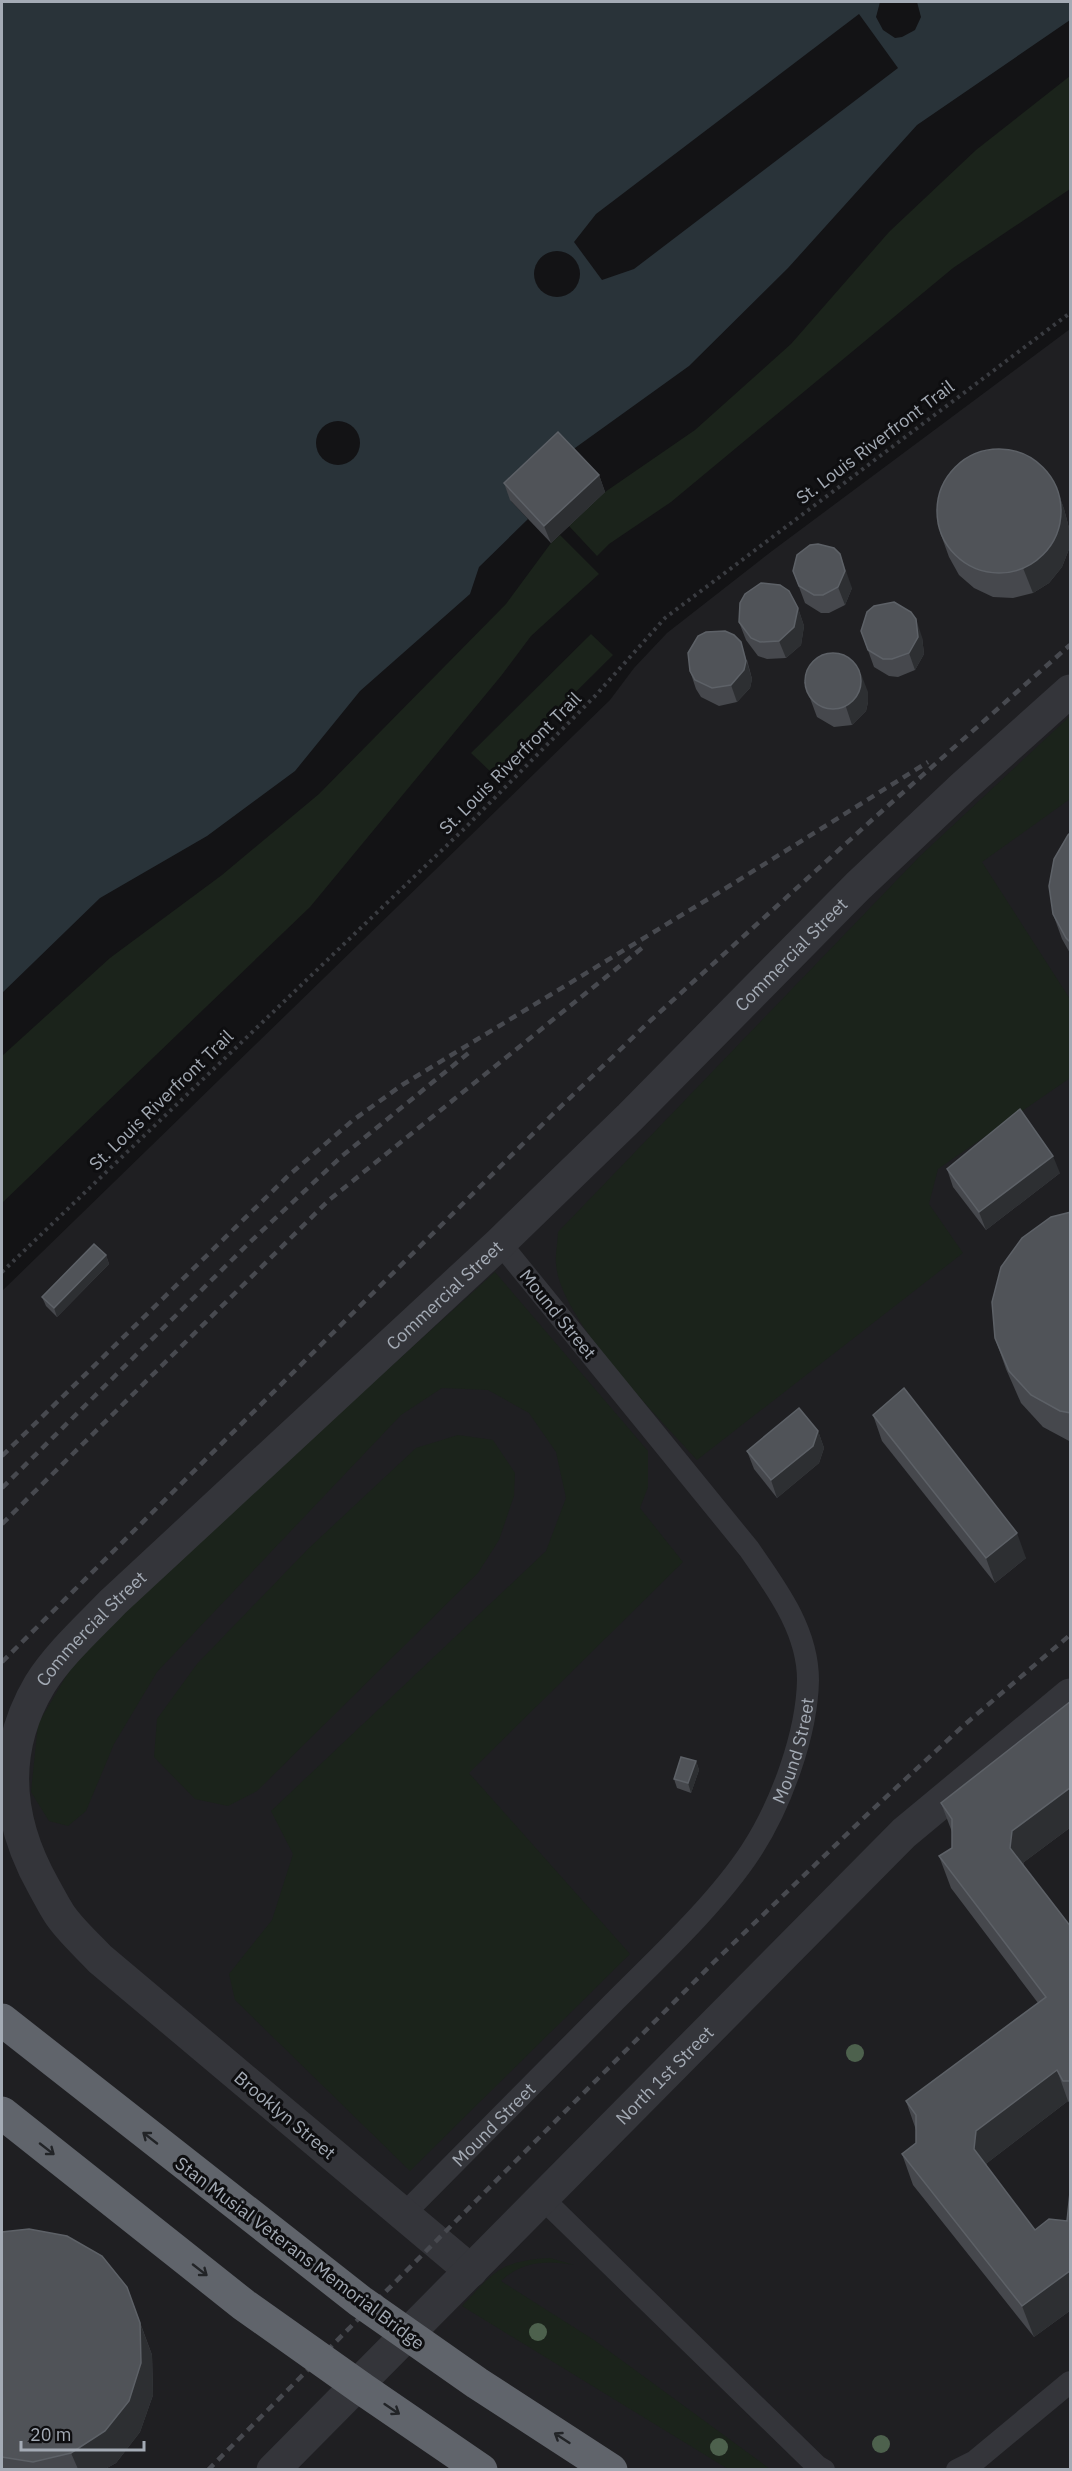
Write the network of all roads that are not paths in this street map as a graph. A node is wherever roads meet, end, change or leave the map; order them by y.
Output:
1 (1071, 691) edge
2 (500, 1243) junction
3 (1071, 1695) edge
4 (100, 1959) joint
5 (2, 2020) edge
6 (2, 2113) edge
7 (542, 2198) junction
8 (403, 2215) junction
9 (471, 2271) junction
10 (1071, 2382) edge
11 (273, 2469) edge
12 (481, 2469) edge
13 (611, 2469) edge
14 (824, 2469) edge
15 (957, 2469) edge

1 - 2 street, Commercial Street
2 - 4 street, Commercial Street
2 - 8 lane, Mound Street
3 - 7 street, North 1st Street
4 - 8 street, Brooklyn Street
13 -> 5 highway, Stan Musial Veterans Memorial Bridge, bridge
6 -> 12 highway, bridge
7 - 9 street, North 1st Street
7 - 14 lane
8 - 9 street, Brooklyn Street
9 - 11 street, North 1st Street
10 - 15 lane

